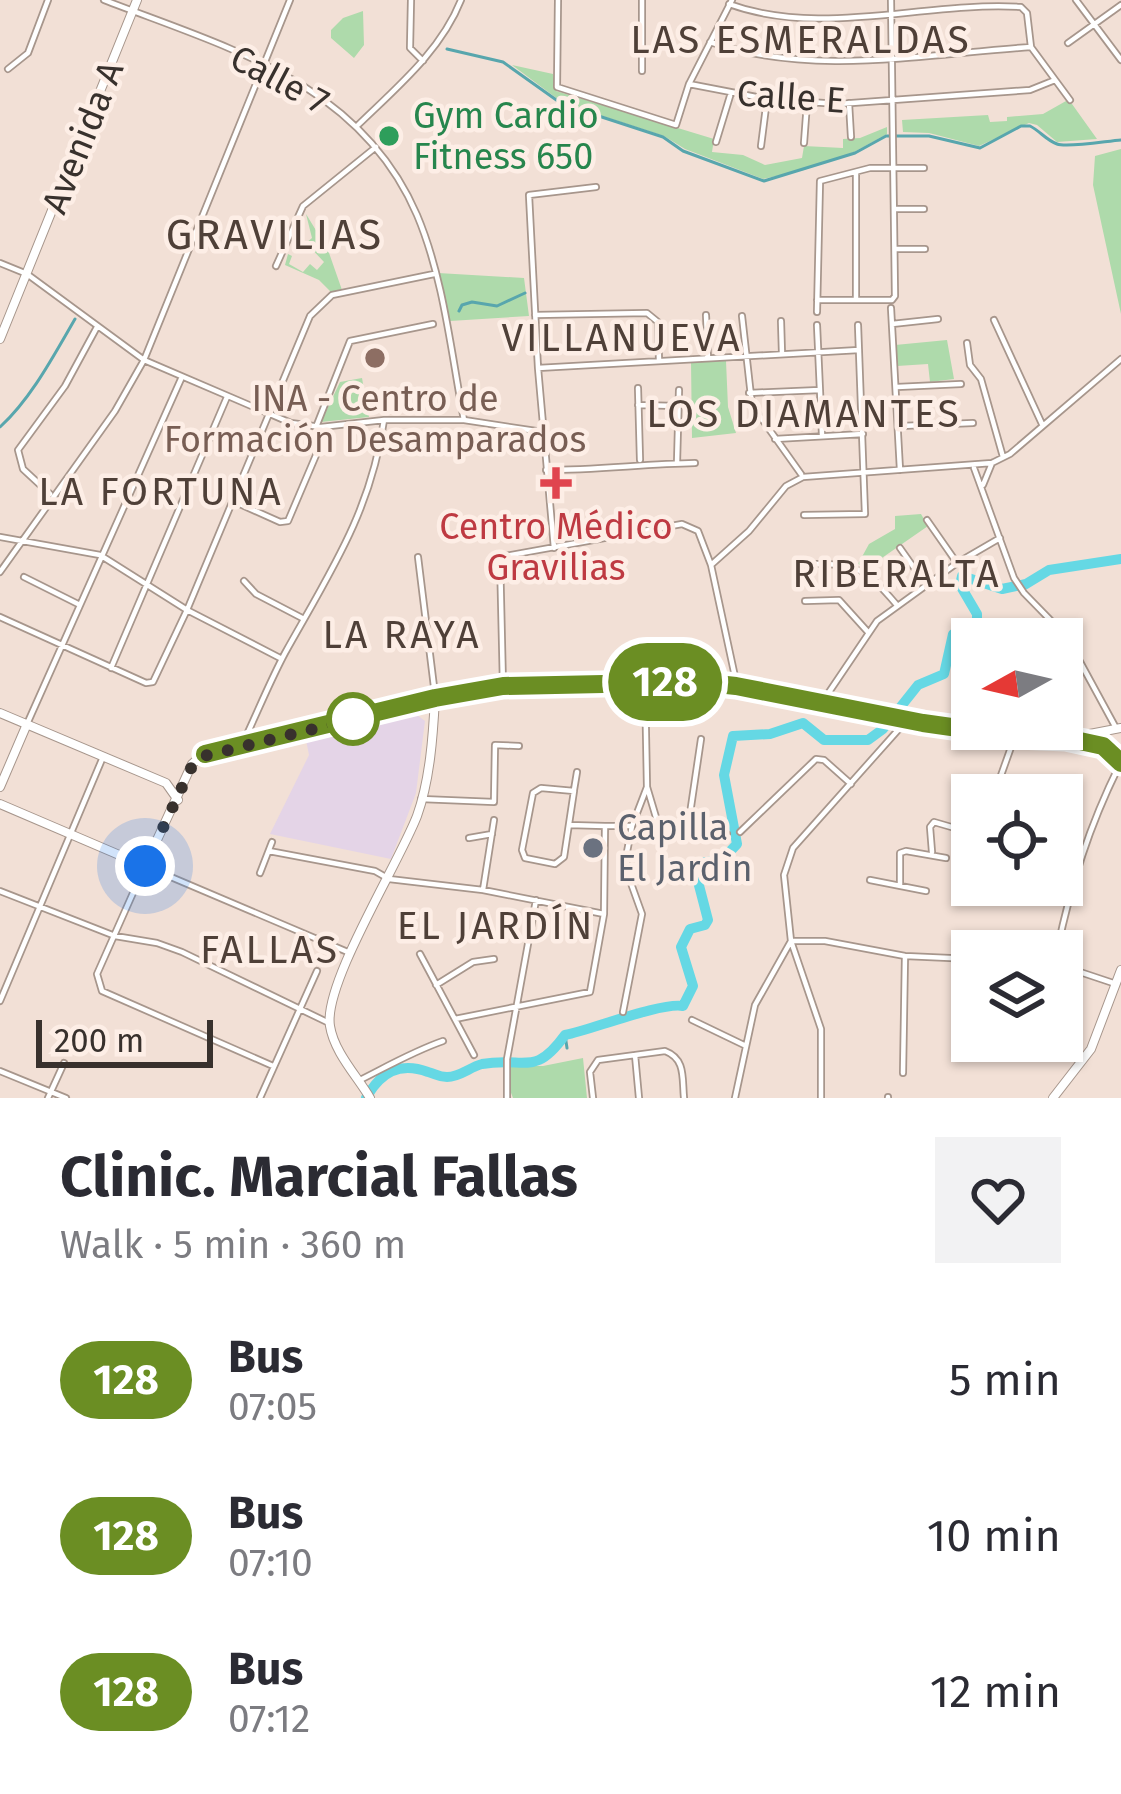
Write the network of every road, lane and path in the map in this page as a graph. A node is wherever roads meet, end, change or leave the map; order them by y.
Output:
1 (48, 0) edge
2 (104, 0) edge
3 (137, 0) edge
4 (290, 0) edge
5 (411, 0) edge
6 (461, 0) edge
7 (558, 0) edge
8 (642, 0) edge
9 (891, 0) edge
10 (1076, 0) edge
11 (730, 2) edge
12 (1121, 5) edge
13 (133, 11) junction
14 (892, 13) junction
15 (1094, 25) junction
16 (710, 42) junction
17 (1067, 43) dead end
18 (1031, 47) junction
19 (894, 56) junction
20 (1121, 60) edge
21 (422, 61) junction
22 (264, 64) junction
23 (8, 69) dead end
24 (642, 71) dead end
25 (1054, 80) junction
26 (689, 85) junction
27 (730, 94) junction
28 (767, 99) junction
29 (895, 99) junction
30 (1070, 100) dead end
31 (807, 103) junction
32 (849, 103) junction
33 (358, 125) junction
34 (851, 137) dead end
35 (716, 142) dead end
36 (804, 143) dead end
37 (761, 146) dead end
38 (376, 147) junction
39 (894, 168) junction
40 (923, 168) dead end
41 (856, 171) junction
42 (596, 187) dead end
43 (895, 208) junction
44 (924, 209) dead end
45 (895, 249) junction
46 (926, 249) dead end
47 (0, 263) edge
48 (276, 266) dead end
49 (27, 274) junction
50 (434, 274) junction
51 (856, 299) junction
52 (818, 300) junction
53 (891, 308) dead end
54 (817, 312) dead end
55 (535, 315) junction
56 (706, 315) dead end
57 (742, 316) dead end
58 (938, 319) dead end
59 (781, 320) dead end
60 (994, 320) dead end
61 (892, 324) junction
62 (433, 325) dead end
63 (817, 325) dead end
64 (97, 326) junction
65 (858, 326) dead end
66 (2, 328) edge
67 (0, 339) edge
68 (967, 343) dead end
69 (859, 350) junction
70 (818, 352) junction
71 (782, 354) junction
72 (744, 356) junction
73 (708, 358) junction
74 (1121, 359) edge
75 (145, 360) junction
76 (659, 361) junction
77 (538, 368) junction
78 (182, 378) junction
79 (961, 384) dead end
80 (897, 387) junction
81 (638, 388) dead end
82 (820, 389) junction
83 (679, 390) dead end
84 (748, 393) junction
85 (226, 397) junction
86 (638, 406) junction
87 (677, 406) junction
88 (268, 415) junction
89 (384, 420) junction
90 (464, 420) junction
91 (973, 423) dead end
92 (1043, 426) junction
93 (316, 427) junction
94 (328, 427) junction
95 (899, 427) junction
96 (543, 432) junction
97 (863, 434) junction
98 (822, 435) junction
99 (775, 440) junction
100 (1003, 458) junction
101 (640, 462) junction
102 (677, 463) junction
103 (694, 463) dead end
104 (992, 463) junction
105 (974, 467) junction
106 (546, 470) junction
107 (901, 470) junction
108 (866, 471) junction
109 (802, 477) junction
110 (982, 486) junction
111 (52, 495) junction
112 (232, 501) junction
113 (804, 515) dead end
114 (927, 520) dead end
115 (0, 538) edge
116 (1000, 538) junction
117 (17, 543) junction
118 (554, 548) junction
119 (900, 548) dead end
120 (100, 555) junction
121 (418, 557) dead end
122 (957, 563) junction
123 (809, 564) dead end
124 (711, 566) junction
125 (0, 572) edge
126 (25, 578) dead end
127 (244, 581) dead end
128 (146, 583) junction
129 (926, 585) junction
130 (805, 601) dead end
131 (78, 604) junction
132 (896, 604) junction
133 (187, 610) junction
134 (0, 617) edge
135 (304, 619) junction
136 (868, 632) junction
137 (61, 645) junction
138 (282, 659) junction
139 (111, 668) junction
140 (645, 682) junction
141 (503, 686) junction
142 (736, 686) junction
143 (435, 698) junction
144 (821, 706) junction
145 (0, 713) edge
146 (905, 720) junction
147 (27, 724) junction
148 (951, 727) edge
149 (1119, 728) edge
150 (1083, 735) edge
151 (701, 739) dead end
152 (1083, 743) edge
153 (519, 746) dead end
154 (241, 747) junction
155 (1107, 749) junction
156 (103, 757) junction
157 (1121, 763) edge
158 (190, 770) junction
159 (577, 772) dead end
160 (166, 783) junction
161 (853, 786) junction
162 (0, 787) edge
163 (647, 787) junction
164 (574, 791) junction
165 (421, 799) junction
166 (178, 800) junction
167 (0, 804) edge
168 (494, 820) dead end
169 (569, 825) junction
170 (605, 826) junction
171 (632, 826) junction
172 (951, 826) edge
173 (688, 827) junction
174 (740, 832) dead end
175 (69, 834) junction
176 (492, 834) junction
177 (727, 834) dead end
178 (470, 838) dead end
179 (272, 842) dead end
180 (1083, 845) edge
181 (269, 851) junction
182 (932, 855) junction
183 (946, 858) dead end
184 (145, 866) junction
185 (260, 873) dead end
186 (389, 879) junction
187 (870, 880) dead end
188 (900, 886) junction
189 (483, 890) junction
190 (0, 891) edge
191 (926, 891) dead end
192 (536, 900) junction
193 (40, 907) junction
194 (604, 914) junction
195 (115, 936) junction
196 (791, 941) junction
197 (350, 952) junction
198 (419, 954) dead end
199 (905, 956) junction
200 (951, 958) edge
201 (494, 959) dead end
202 (1121, 970) edge
203 (317, 971) dead end
204 (1083, 973) edge
205 (4, 982) edge
206 (1117, 984) junction
207 (436, 986) junction
208 (0, 1001) edge
209 (300, 1007) junction
210 (516, 1007) junction
211 (623, 1012) dead end
212 (455, 1018) junction
213 (692, 1020) dead end
214 (329, 1023) junction
215 (443, 1041) dead end
216 (744, 1045) junction
217 (474, 1055) dead end
218 (635, 1055) junction
219 (64, 1063) dead end
220 (273, 1066) junction
221 (0, 1071) edge
222 (903, 1073) dead end
223 (360, 1080) junction
224 (368, 1094) edge
225 (49, 1095) edge
226 (66, 1098) edge
227 (260, 1098) edge
228 (507, 1098) edge
229 (593, 1098) edge
230 (639, 1098) edge
231 (684, 1098) edge
232 (735, 1098) edge
233 (821, 1098) edge
234 (1052, 1098) edge

1 - 23 street
2 - 13 street, Calle 7
3 - 13 main road, Avenida A
4 - 22 street
5 - 21 street
6 - 21 street
7 - 26 street
8 - 24 street
9 - 14 street
10 - 15 street
11 - 14 street
11 - 16 street
12 - 15 street
13 - 22 street, Calle 7
13 - 49 main road, Avenida A
14 - 18 street
14 - 19 street
15 - 17 street
15 - 20 street
16 - 19 street
16 - 26 street
18 - 19 street
18 - 25 street
19 - 29 street
21 - 33 street
22 - 33 street, Calle 7
22 - 75 street
25 - 29 street, Calle E
25 - 30 street
26 - 27 street, Calle E
27 - 28 street, Calle E
27 - 35 street
28 - 31 street, Calle E
28 - 37 street
29 - 32 street, Calle E
29 - 39 street
31 - 32 street, Calle E
31 - 36 street
32 - 34 street
33 - 38 street, Calle 7
38 - 48 street
38 - 50 street, Calle 7
39 - 40 street
39 - 41 street
39 - 43 street
41 - 51 street
41 - 52 street
42 - 55 street
43 - 44 street
43 - 45 street
45 - 46 street
45 - 51 street
47 - 49 street
49 - 64 street
49 - 66 main road, Avenida A
50 - 88 street
50 - 90 street, Calle 7
51 - 52 street
52 - 54 street
53 - 61 street
55 - 76 street
55 - 77 street
56 - 73 street
57 - 72 street
58 - 61 street
59 - 71 street
60 - 92 street
61 - 80 street
62 - 93 street
63 - 70 street
64 - 75 street
64 - 111 street
65 - 69 street
66 - 67 main road, Avenida A
68 - 100 street
69 - 70 street
69 - 97 street
70 - 71 street
70 - 82 street
71 - 72 street
72 - 73 street
72 - 84 street
73 - 76 street
74 - 92 street
75 - 78 street
75 - 111 street
76 - 77 street
77 - 96 street
78 - 85 street
78 - 120 street
79 - 80 street
80 - 95 street
81 - 86 street
82 - 84 street
82 - 98 street
83 - 87 street
84 - 99 street
85 - 88 street
85 - 128 street
86 - 87 street
86 - 101 street
87 - 102 street
88 - 93 street
88 - 112 street
89 - 90 street
89 - 94 street
89 - 135 street
90 - 96 street
91 - 95 street
92 - 100 street
93 - 94 street
94 - 112 street
95 - 107 street
96 - 106 street
97 - 98 street
97 - 108 street
98 - 99 street
99 - 109 street
100 - 104 street
101 - 102 street
101 - 106 street
102 - 103 street
104 - 105 street
104 - 110 street
105 - 107 street
105 - 110 street
106 - 118 street
107 - 108 street
108 - 109 street
108 - 113 street
109 - 124 street
110 - 116 street
111 - 117 street
112 - 133 street
114 - 122 street
115 - 117 street
116 - 122 street
116 - 149 street
117 - 120 street
117 - 125 street
118 - 124 street
118 - 141 street
119 - 129 street
120 - 128 street
120 - 131 street
121 - 143 street
122 - 129 street
123 - 132 street
124 - 142 street
126 - 131 street
127 - 135 street
128 - 133 street
128 - 139 street
129 - 132 street
130 - 136 street
131 - 137 street
132 - 136 street
133 - 138 street
133 - 139 street
134 - 137 street
135 - 138 street
136 - 144 street
137 - 139 street
137 - 147 street
138 - 154 street
140 - 141 main road
140 - 142 main road
140 - 163 street
141 - 143 main road
142 - 144 main road
143 - 154 main road
143 - 165 main road
144 - 146 main road
145 - 147 main road
146 - 148 main road
146 - 161 street
147 - 156 main road
147 - 162 main road
149 - 150 main road
149 - 155 main road
151 - 173 street
152 - 155 main road
153 - 165 street
154 - 158 main road
155 - 157 main road
156 - 160 main road
156 - 175 street
157 - 180 street
158 - 160 main road
158 - 166 main road
159 - 164 street
160 - 166 main road
161 - 174 street
161 - 196 street
163 - 171 street
163 - 173 street
164 - 169 street
164 - 169 street
165 - 186 main road
166 - 184 main road
167 - 175 main road
168 - 176 street
169 - 170 street
170 - 171 street
170 - 194 street
171 - 211 street
172 - 182 street
173 - 177 street
175 - 184 main road
175 - 193 street
176 - 178 street
176 - 189 street
179 - 181 street
181 - 185 street
181 - 186 street
182 - 183 street
182 - 188 street
184 - 195 street
184 - 197 street
186 - 189 street
186 - 197 main road
187 - 188 street
188 - 191 street
189 - 192 street
190 - 193 street
192 - 194 street
192 - 210 street
193 - 195 street
193 - 205 street
194 - 210 street
195 - 209 street
195 - 220 street
196 - 199 street
196 - 216 street
196 - 233 street
197 - 214 main road
198 - 207 street
199 - 200 street
199 - 222 street
201 - 207 street
202 - 206 main road
203 - 209 street
204 - 206 street
205 - 208 street
206 - 234 main road
207 - 212 street
209 - 214 street
209 - 220 street
210 - 212 street
210 - 228 street
212 - 217 street
213 - 216 street
214 - 223 main road
215 - 223 street
216 - 232 street
218 - 229 street
218 - 230 street
218 - 231 street
219 - 225 street
220 - 227 street
221 - 225 street
223 - 224 main road
225 - 226 street

